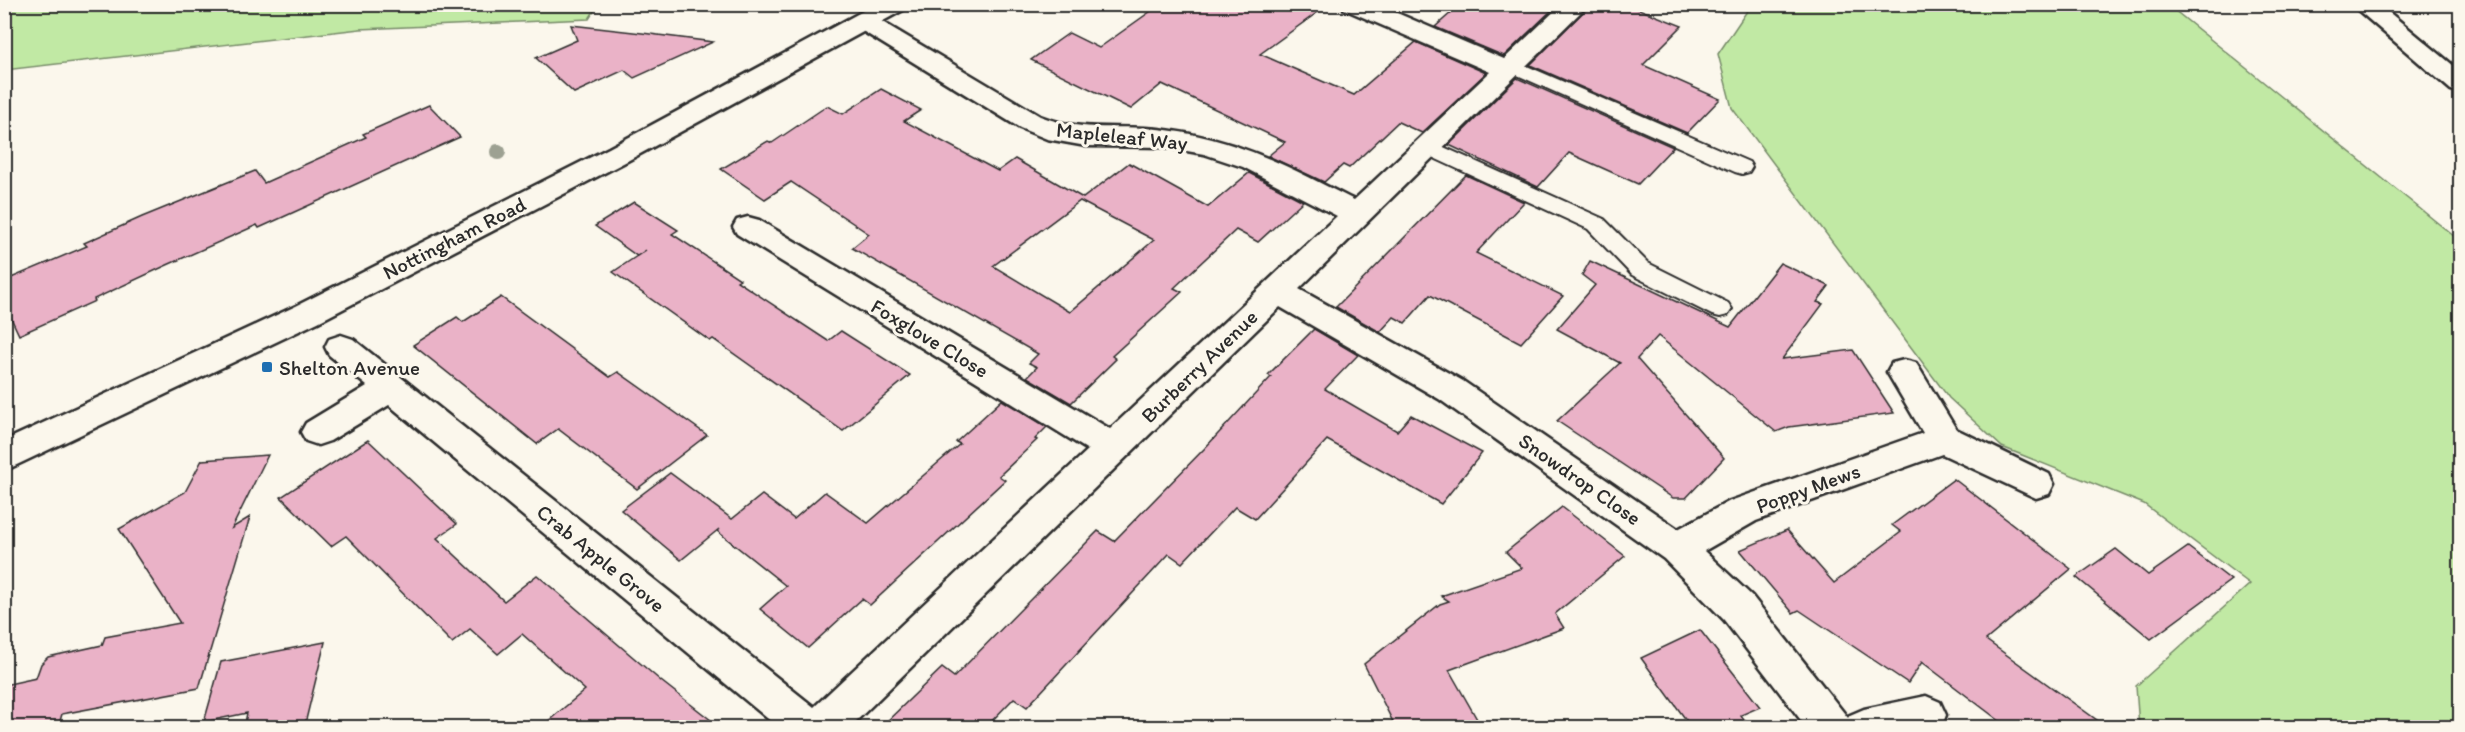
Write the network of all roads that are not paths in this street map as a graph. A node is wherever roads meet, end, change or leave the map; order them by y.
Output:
1 (896, 4) edge
2 (1353, 4) edge
3 (1578, 4) edge
4 (2363, 4) edge
5 (865, 22) junction
6 (1511, 68) junction
7 (2460, 84) edge
8 (1428, 147) junction
9 (1742, 167) dead end
10 (1358, 214) junction
11 (748, 227) dead end
12 (1277, 291) junction
13 (1720, 309) dead end
14 (341, 347) dead end
15 (1904, 372) dead end
16 (391, 388) junction
17 (318, 432) dead end
18 (1944, 439) junction
19 (1113, 448) junction
20 (4, 457) edge
21 (2036, 484) dead end
22 (1677, 548) junction
23 (1926, 715) dead end
24 (810, 728) edge
25 (820, 728) edge
26 (1832, 728) edge
27 (1864, 728) edge

1 - 5 street, Nottingham Road
2 - 6 street
3 - 6 street, Burberry Avenue
4 - 7 street
5 - 10 street, Mapleleaf Way
5 - 20 street, Nottingham Road
6 - 8 street, Burberry Avenue
6 - 9 lane
8 - 10 street, Burberry Avenue
8 - 13 lane
10 - 12 street, Burberry Avenue
11 - 19 street, Foxglove Close
12 - 19 street, Burberry Avenue
12 - 22 street, Snowdrop Close
14 - 16 street, Crab Apple Grove
15 - 18 street
16 - 17 street
16 - 24 street, Crab Apple Grove
18 - 21 street
18 - 22 street, Poppy Mews
19 - 25 street, Burberry Avenue
22 - 26 street, Snowdrop Close
23 - 27 street

